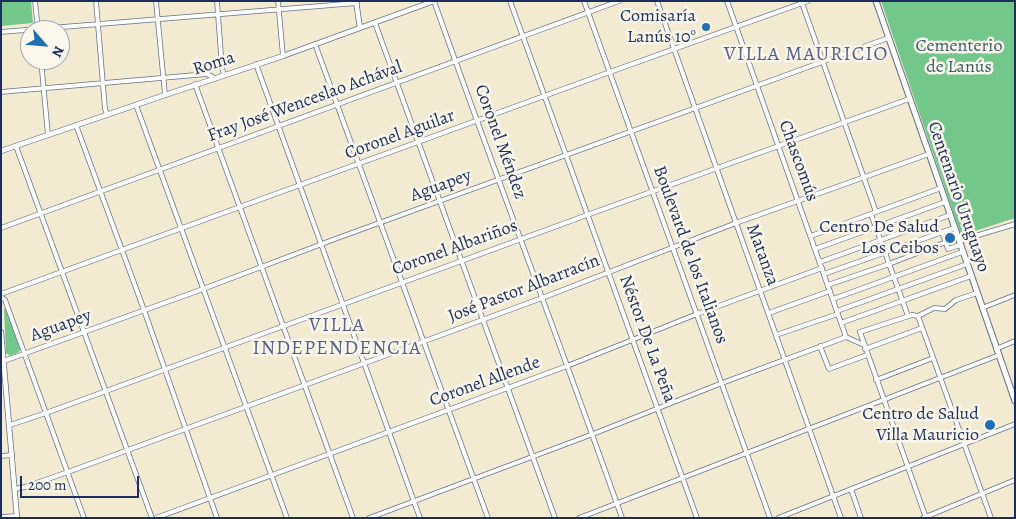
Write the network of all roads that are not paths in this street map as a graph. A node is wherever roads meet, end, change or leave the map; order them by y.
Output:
1 (35, 1) edge
2 (96, 1) edge
3 (156, 1) edge
4 (217, 1) edge
5 (278, 1) edge
6 (434, 1) edge
7 (510, 1) edge
8 (584, 1) edge
9 (619, 1) edge
10 (657, 1) edge
11 (727, 1) edge
12 (808, 1) edge
13 (876, 1) edge
14 (356, 2) edge
15 (802, 2) edge
16 (279, 8) junction
17 (588, 12) junction
18 (218, 13) junction
19 (158, 18) junction
20 (36, 20) edge
21 (375, 22) junction
22 (98, 24) junction
23 (70, 26) edge
24 (736, 27) junction
25 (360, 28) junction
26 (20, 30) edge
27 (1, 32) edge
28 (523, 37) junction
29 (888, 38) junction
30 (316, 44) junction
31 (675, 49) junction
32 (283, 56) junction
33 (455, 61) junction
34 (823, 61) junction
35 (256, 64) junction
36 (41, 70) edge
37 (610, 72) junction
38 (224, 75) junction
39 (164, 78) junction
40 (215, 78) junction
41 (397, 83) junction
42 (103, 84) junction
43 (195, 84) junction
44 (757, 86) junction
45 (43, 89) junction
46 (1, 92) edge
47 (165, 95) junction
48 (545, 96) junction
49 (909, 99) junction
50 (338, 104) junction
51 (136, 105) junction
52 (695, 108) junction
53 (107, 114) junction
54 (478, 121) junction
55 (844, 122) junction
56 (76, 125) junction
57 (278, 127) junction
58 (631, 132) junction
59 (48, 135) junction
60 (419, 142) junction
61 (16, 146) junction
62 (778, 146) junction
63 (219, 148) junction
64 (1, 151) edge
65 (929, 154) junction
66 (566, 155) junction
67 (360, 164) junction
68 (716, 168) junction
69 (160, 170) junction
70 (864, 177) junction
71 (500, 180) junction
72 (300, 185) junction
73 (941, 188) junction
74 (100, 191) junction
75 (653, 191) junction
76 (440, 201) junction
77 (798, 201) junction
78 (945, 202) junction
79 (240, 207) junction
80 (41, 212) junction
81 (876, 212) junction
82 (871, 214) junction
83 (587, 215) junction
84 (950, 215) junction
85 (380, 223) junction
86 (736, 223) junction
87 (1015, 224) edge
88 (876, 227) junction
89 (1, 228) edge
90 (954, 228) junction
91 (181, 229) junction
92 (942, 232) junction
93 (810, 236) junction
94 (520, 239) junction
95 (881, 240) junction
96 (946, 242) junction
97 (959, 243) junction
98 (322, 245) junction
99 (673, 248) junction
100 (815, 249) junction
101 (122, 250) junction
102 (885, 252) junction
103 (962, 252) junction
104 (462, 261) junction
105 (820, 262) junction
106 (890, 264) junction
107 (967, 264) junction
108 (262, 266) junction
109 (822, 268) junction
110 (608, 272) junction
111 (62, 273) junction
112 (824, 274) junction
113 (971, 276) junction
114 (894, 277) junction
115 (402, 283) junction
116 (828, 285) junction
117 (203, 289) junction
118 (898, 289) junction
119 (760, 290) junction
120 (830, 291) junction
121 (977, 292) junction
122 (1015, 295) edge
123 (1, 296) edge
124 (542, 298) junction
125 (833, 299) junction
126 (902, 301) junction
127 (343, 304) junction
128 (982, 308) junction
129 (144, 310) junction
130 (769, 313) junction
131 (837, 313) junction
132 (697, 314) junction
133 (908, 316) junction
134 (918, 316) junction
135 (483, 320) junction
136 (841, 323) junction
137 (283, 326) junction
138 (922, 328) junction
139 (84, 332) junction
140 (1, 334) edge
141 (776, 335) junction
142 (846, 337) junction
143 (633, 340) junction
144 (1015, 341) edge
145 (424, 342) junction
146 (820, 346) junction
147 (225, 347) junction
148 (864, 347) junction
149 (996, 349) junction
150 (24, 354) junction
151 (867, 355) junction
152 (999, 355) junction
153 (932, 358) junction
154 (785, 360) junction
155 (4, 361) junction
156 (364, 363) junction
157 (567, 366) junction
158 (165, 370) junction
159 (940, 378) junction
160 (876, 380) junction
161 (722, 383) junction
162 (305, 385) junction
163 (508, 388) junction
164 (1013, 388) edge
165 (106, 391) junction
166 (4, 395) edge
167 (883, 400) junction
168 (1015, 401) edge
169 (246, 407) junction
170 (657, 409) junction
171 (449, 410) junction
172 (46, 413) junction
173 (1015, 424) edge
174 (10, 425) junction
175 (809, 428) junction
176 (186, 429) junction
177 (390, 432) junction
178 (593, 434) junction
179 (964, 444) junction
180 (127, 450) junction
181 (746, 452) junction
182 (330, 454) junction
183 (1, 456) edge
184 (12, 456) junction
185 (533, 456) junction
186 (907, 466) junction
187 (68, 472) junction
188 (271, 475) junction
189 (682, 477) junction
190 (474, 479) junction
191 (1015, 480) edge
192 (15, 489) junction
193 (851, 489) junction
194 (982, 494) junction
195 (833, 496) junction
196 (210, 497) junction
197 (414, 501) junction
198 (617, 503) junction
199 (1, 517) edge
200 (17, 517) edge
201 (925, 517) edge
202 (84, 518) edge
203 (154, 518) edge
204 (217, 518) edge
205 (287, 518) edge
206 (353, 518) edge
207 (369, 518) edge
208 (420, 518) edge
209 (488, 518) edge
210 (555, 518) edge
211 (579, 518) edge
212 (622, 518) edge
213 (697, 518) edge
214 (770, 518) edge
215 (778, 518) edge
216 (841, 518) edge
217 (861, 518) edge
218 (991, 518) edge

1 - 20 street
2 - 22 street
3 - 19 street
4 - 18 street
5 - 16 street
6 - 21 street, Roma
6 - 33 street, Coronel Méndez
7 - 28 street, Néstor De La Peña
8 - 17 street, Boulevard de los Italianos
9 - 17 street, Fray José Wenceslao Achával
10 - 31 street, Matanza
11 - 24 street, Chascomús
12 - 15 street, Coronel Aguilar
13 - 29 main road, Centenario Uruguayo
14 - 16 street
14 - 25 street
15 - 24 street, Coronel Aguilar
15 - 34 street
16 - 18 street
16 - 32 street
17 - 28 street, Fray José Wenceslao Achával
17 - 37 street, Boulevard de los Italianos
18 - 19 street
18 - 38 street
19 - 22 street
19 - 39 street
21 - 25 street, Roma
21 - 41 street
22 - 23 street
22 - 42 street
24 - 31 street, Coronel Aguilar
24 - 44 street, Chascomús
25 - 30 street, Roma
26 - 27 street
28 - 33 street, Fray José Wenceslao Achával
28 - 48 street, Néstor De La Peña
29 - 34 street, Aguapey
29 - 49 main road, Centenario Uruguayo
30 - 32 street, Roma
30 - 50 street
31 - 37 street, Coronel Aguilar
31 - 52 street, Matanza
32 - 35 street, Roma
33 - 41 street, Fray José Wenceslao Achával
33 - 54 street, Coronel Méndez
34 - 44 street, Aguapey
34 - 55 street
35 - 38 street, Roma
35 - 57 street
36 - 45 street
37 - 48 street, Coronel Aguilar
37 - 58 street, Boulevard de los Italianos
38 - 40 street, Roma
39 - 40 street
39 - 42 street
39 - 47 street
40 - 43 street, Roma
41 - 50 street, Fray José Wenceslao Achával
41 - 60 street
42 - 45 street
42 - 53 street
43 - 47 street, Roma
43 - 63 street
44 - 52 street, Aguapey
44 - 62 street, Chascomús
45 - 46 street
45 - 59 street
47 - 51 street, Roma
48 - 54 street, Coronel Aguilar
48 - 66 street, Néstor De La Peña
49 - 55 street, Coronel Albariños
49 - 65 main road, Centenario Uruguayo
50 - 57 street, Fray José Wenceslao Achával
50 - 67 street
51 - 53 street, Roma
51 - 69 street
52 - 58 street, Aguapey
52 - 68 street, Matanza
53 - 56 street, Roma
54 - 60 street, Coronel Aguilar
54 - 71 street, Coronel Méndez
55 - 62 street, Coronel Albariños
55 - 70 street
56 - 59 street, Roma
56 - 74 street
57 - 63 street, Fray José Wenceslao Achával
57 - 72 street
58 - 66 street, Aguapey
58 - 75 street, Boulevard de los Italianos
59 - 61 street, Roma
60 - 67 street, Coronel Aguilar
60 - 76 street
61 - 64 street, Roma
61 - 80 street
62 - 68 street, Coronel Albariños
62 - 77 street, Chascomús
63 - 69 street, Fray José Wenceslao Achával
63 - 79 street
65 - 70 street, José Pastor Albarracín
65 - 73 main road, Centenario Uruguayo
66 - 71 street, Aguapey
66 - 83 street, Néstor De La Peña
67 - 72 street, Coronel Aguilar
67 - 85 street
68 - 75 street, Coronel Albariños
68 - 86 street, Matanza
69 - 74 street, Fray José Wenceslao Achával
69 - 91 street
70 - 77 street, José Pastor Albarracín
70 - 81 street
71 - 76 street, Aguapey
71 - 94 street, Coronel Méndez
72 - 79 street, Coronel Aguilar
72 - 98 street
73 - 78 main road, Centenario Uruguayo
73 - 81 street
74 - 80 street, Fray José Wenceslao Achával
74 - 101 street
75 - 83 street, Coronel Albariños
75 - 99 street, Boulevard de los Italianos
76 - 85 street, Aguapey
76 - 104 street
77 - 86 street, José Pastor Albarracín
77 - 93 street, Chascomús
78 - 84 main road, Centenario Uruguayo
78 - 88 street
79 - 91 street, Coronel Aguilar
79 - 108 street
80 - 89 street, Fray José Wenceslao Achával
80 - 111 street
81 - 82 street
82 - 88 street
82 - 93 street
83 - 94 street, Coronel Albariños
83 - 110 street, Néstor De La Peña
84 - 90 main road, Centenario Uruguayo
84 - 95 street
85 - 98 street, Aguapey
85 - 115 street
86 - 99 street, José Pastor Albarracín
86 - 119 street, Matanza
87 - 97 street
88 - 95 street
88 - 100 street
90 - 92 street
90 - 97 main road, Centenario Uruguayo
91 - 101 street, Coronel Aguilar
91 - 117 street
92 - 96 street
92 - 102 street
93 - 100 street, Chascomús
94 - 104 street, Coronel Albariños
94 - 124 street, Coronel Méndez
95 - 102 street
95 - 105 street
96 - 97 street
96 - 106 street
97 - 103 main road, Centenario Uruguayo
98 - 108 street, Aguapey
98 - 127 street
99 - 110 street, José Pastor Albarracín
99 - 132 street, Boulevard de los Italianos
100 - 105 street, Chascomús
101 - 111 street, Coronel Aguilar
101 - 129 street
102 - 106 street
102 - 112 street
103 - 107 main road, Centenario Uruguayo
103 - 114 street
104 - 115 street, Coronel Albariños
104 - 135 street
105 - 109 street, Chascomús
106 - 114 street
106 - 116 street
107 - 113 main road, Centenario Uruguayo
107 - 118 street
108 - 117 street, Aguapey
108 - 137 street
109 - 112 street, Chascomús
109 - 119 street, Coronel Allende
110 - 124 street, José Pastor Albarracín
110 - 143 street, Néstor De La Peña
111 - 123 street, Coronel Aguilar
111 - 139 street
112 - 116 street, Chascomús
113 - 121 main road, Centenario Uruguayo
113 - 126 street
114 - 118 street
114 - 125 street
115 - 127 street, Coronel Albariños
115 - 145 street
116 - 120 street, Chascomús
117 - 129 street, Aguapey
117 - 147 street
118 - 126 street
118 - 131 street
119 - 130 street, Matanza
119 - 132 street, Coronel Allende
120 - 125 street, Chascomús
120 - 130 street
121 - 128 main road, Centenario Uruguayo
121 - 134 street
122 - 128 street
123 - 150 street
124 - 135 street, José Pastor Albarracín
124 - 157 street, Coronel Méndez
125 - 131 street, Chascomús
126 - 133 street
126 - 136 street
127 - 137 street, Coronel Albariños
127 - 156 street
128 - 149 main road, Centenario Uruguayo
129 - 139 street, Aguapey
129 - 158 street
130 - 141 street, Matanza
131 - 136 street, Chascomús
131 - 141 street
132 - 143 street, Coronel Allende
132 - 161 street, Boulevard de los Italianos
133 - 134 street
133 - 148 street
134 - 138 street
135 - 145 street, José Pastor Albarracín
135 - 163 street
136 - 142 street, Chascomús
137 - 147 street, Coronel Albariños
137 - 162 street
138 - 148 street
138 - 153 street
139 - 150 street, Aguapey
139 - 165 street
140 - 155 street
141 - 154 street, Matanza
142 - 146 street
142 - 148 street
143 - 157 street, Coronel Allende
143 - 170 street, Néstor De La Peña
144 - 149 street
145 - 156 street, José Pastor Albarracín
145 - 171 street
146 - 151 street
146 - 154 street
147 - 158 street, Coronel Albariños
147 - 169 street
148 - 151 street
149 - 152 main road, Centenario Uruguayo
150 - 155 street, Aguapey
150 - 172 street
151 - 160 street
152 - 159 street
152 - 164 main road, Centenario Uruguayo
153 - 159 street
153 - 160 street
154 - 161 street
154 - 175 street, Matanza
155 - 166 street
156 - 162 street, José Pastor Albarracín
156 - 177 street
157 - 163 street, Coronel Allende
157 - 178 street, Coronel Méndez
158 - 165 street, Coronel Albariños
158 - 176 street
159 - 167 street
159 - 179 street
160 - 167 street
161 - 170 street
161 - 181 street, Boulevard de los Italianos
162 - 169 street, José Pastor Albarracín
162 - 182 street
163 - 171 street, Coronel Allende
163 - 185 street
164 - 168 main road, Centenario Uruguayo
165 - 172 street, Coronel Albariños
165 - 180 street
166 - 174 street
167 - 175 street
167 - 186 street
169 - 176 street, José Pastor Albarracín
169 - 188 street
170 - 178 street
170 - 189 street, Néstor De La Peña
171 - 177 street, Coronel Allende
171 - 190 street
172 - 174 street, Coronel Albariños
172 - 187 street
173 - 179 street
174 - 184 street
175 - 181 street
175 - 195 street, Matanza
176 - 180 street, José Pastor Albarracín
176 - 196 street
177 - 182 street, Coronel Allende
177 - 197 street
178 - 185 street
178 - 198 street, Coronel Méndez
179 - 186 street
179 - 194 street
180 - 187 street, José Pastor Albarracín
180 - 203 street
181 - 189 street
181 - 214 street, Boulevard de los Italianos
182 - 188 street, Coronel Allende
182 - 206 street
183 - 184 street
184 - 192 street
185 - 190 street
185 - 210 street
186 - 193 street
186 - 201 street
187 - 192 street, José Pastor Albarracín
187 - 202 street
188 - 196 street, Coronel Allende
188 - 205 street
189 - 198 street
189 - 213 street, Néstor De La Peña
190 - 197 street
190 - 209 street
191 - 194 street
192 - 200 street
193 - 195 street
193 - 217 street
194 - 201 street
194 - 218 street
195 - 215 street
195 - 216 street, Matanza
196 - 203 street, Coronel Allende
196 - 204 street
197 - 207 street
197 - 208 street
198 - 211 street
198 - 212 street, Coronel Méndez
199 - 200 street

